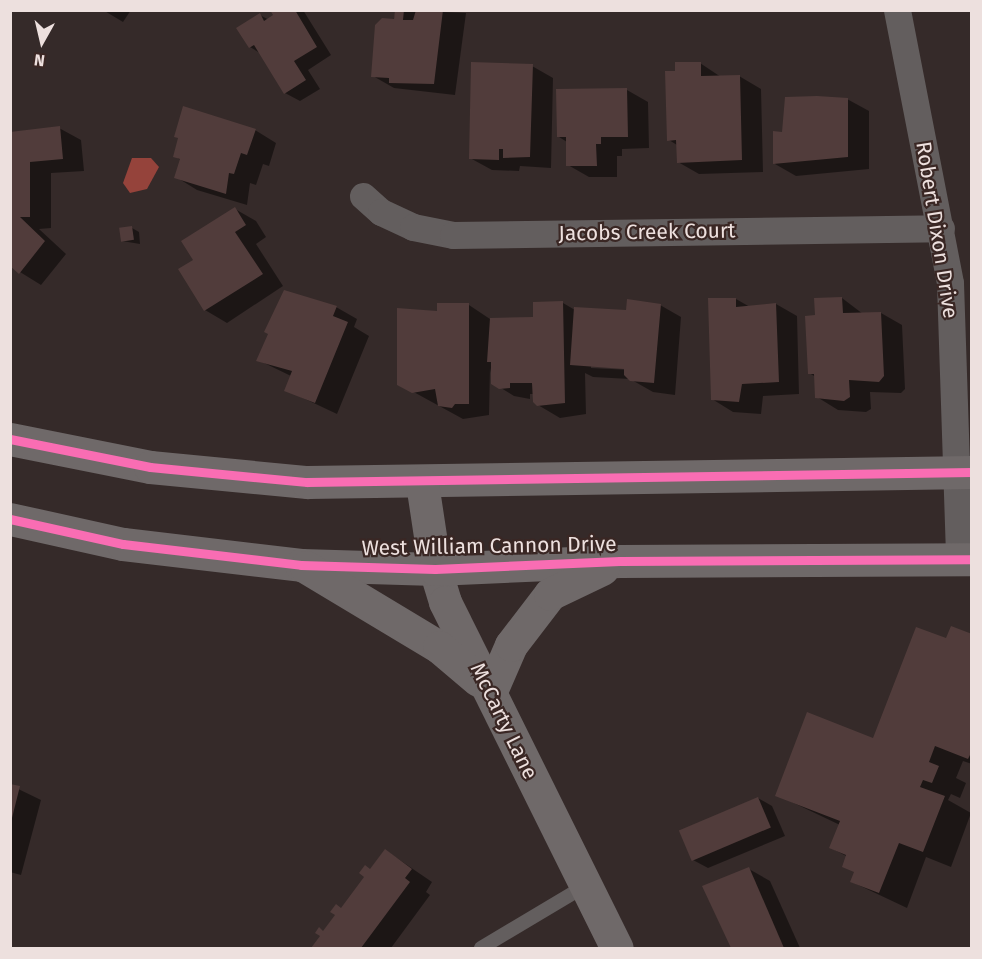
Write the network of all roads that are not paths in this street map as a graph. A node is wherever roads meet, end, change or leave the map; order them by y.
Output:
1 (897, 10) edge
2 (363, 196) dead end
3 (941, 228) junction
4 (10, 439) edge
5 (965, 472) edge
6 (422, 483) junction
7 (10, 519) edge
8 (965, 559) edge
9 (620, 561) junction
10 (301, 565) junction
11 (435, 569) junction
12 (491, 691) junction
13 (585, 886) junction
14 (481, 948) edge
15 (617, 948) edge

1 - 3 street, Robert Dixon Drive
2 - 3 street, Jacobs Creek Court
3 - 5 street, Robert Dixon Drive
4 - 6 main road
5 - 6 main road
5 - 8 street, Robert Dixon Drive
6 - 11 main road, McCarty Lane
7 - 10 main road, West William Cannon Drive
8 - 9 main road, West William Cannon Drive
9 - 11 main road, West William Cannon Drive
9 - 12 main road
10 - 11 main road, West William Cannon Drive
10 - 12 main road
11 - 12 main road, McCarty Lane
12 - 13 main road, McCarty Lane
13 - 14 lane
13 - 15 main road, McCarty Lane

